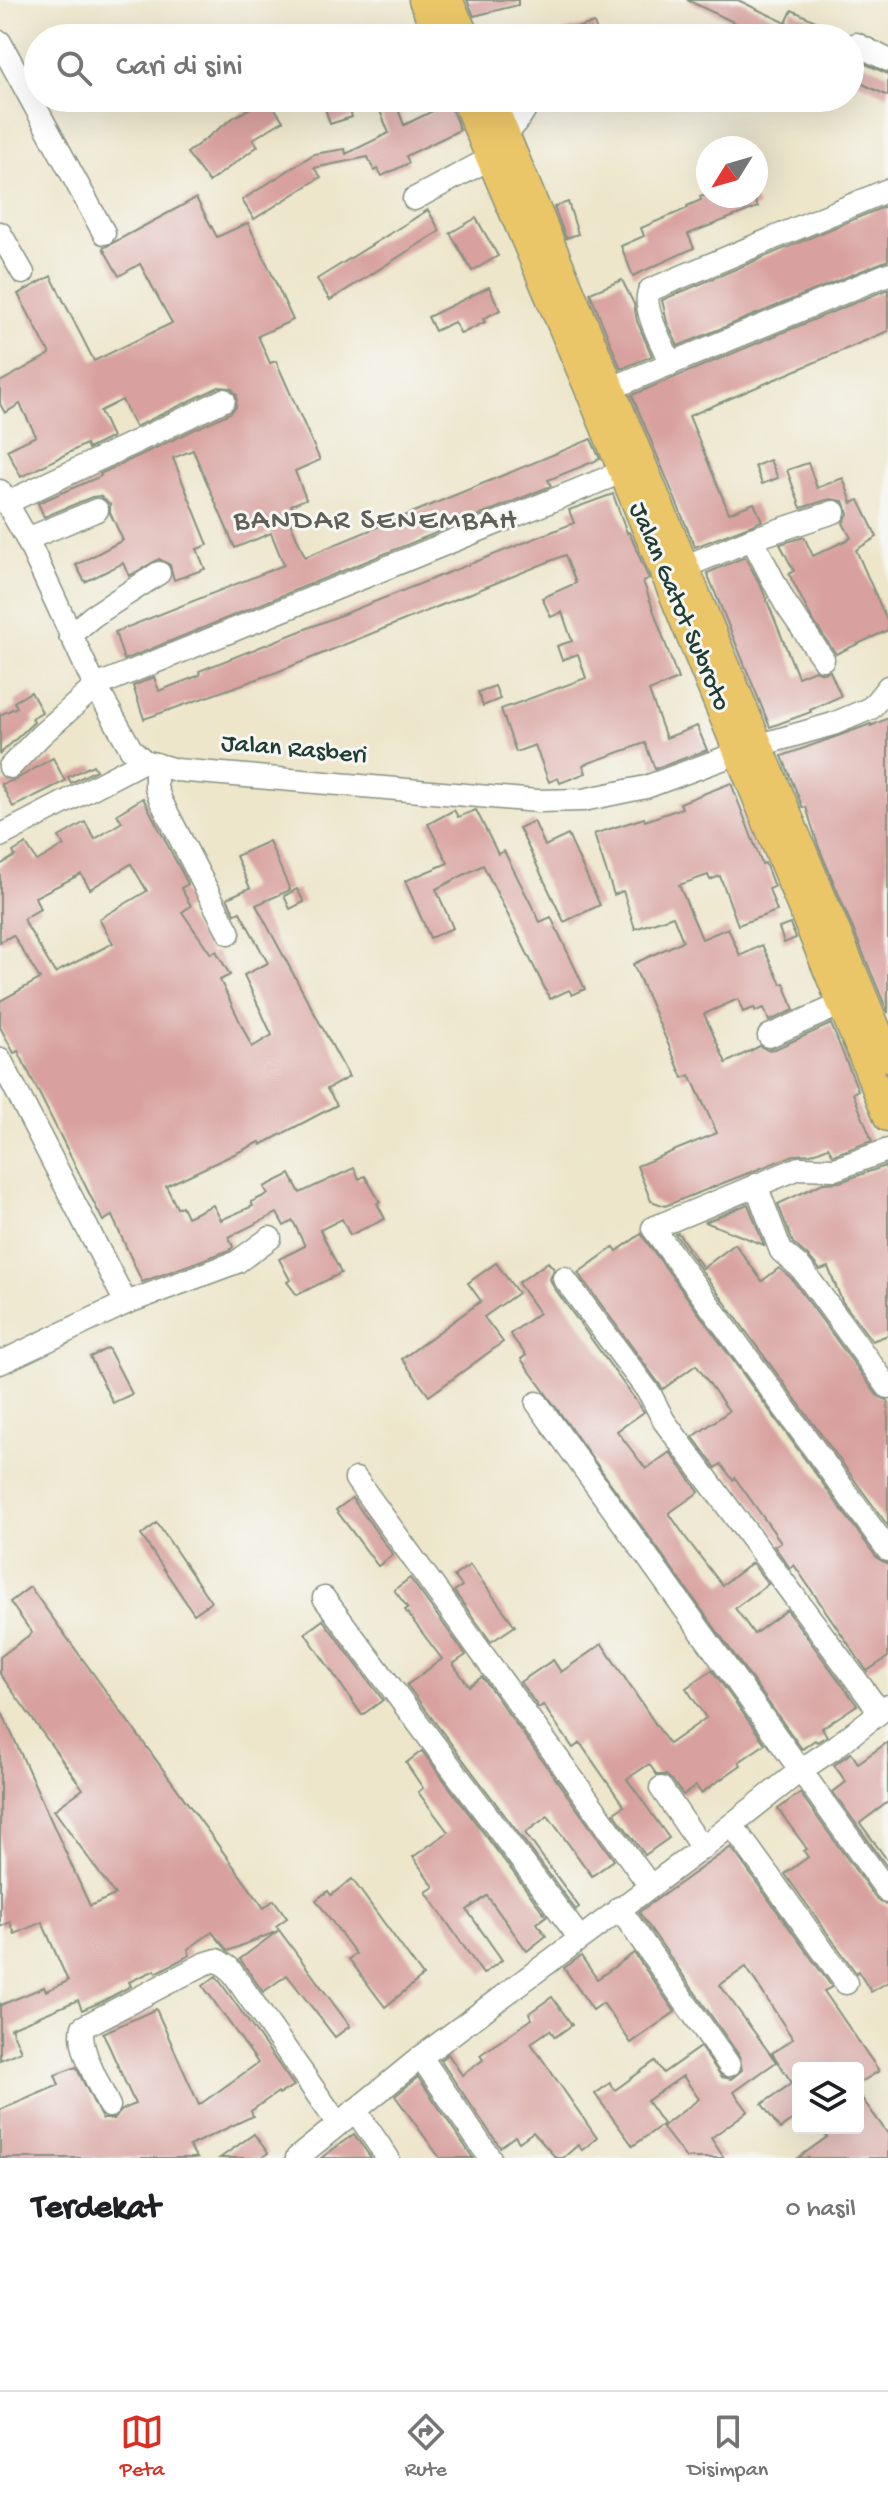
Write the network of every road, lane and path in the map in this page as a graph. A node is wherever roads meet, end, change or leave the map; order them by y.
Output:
1 (423, 0) edge
2 (448, 0) edge
3 (433, 24) edge
4 (459, 24) edge
5 (0, 42) edge
6 (864, 48) edge
7 (888, 60) edge
8 (24, 86) edge
9 (38, 112) edge
10 (474, 112) edge
11 (492, 112) edge
12 (523, 112) edge
13 (498, 147) junction
14 (888, 190) edge
15 (414, 199) dead end
16 (0, 233) edge
17 (104, 233) dead end
18 (23, 273) dead end
19 (888, 274) edge
20 (671, 364) junction
21 (602, 392) junction
22 (224, 400) dead end
23 (622, 472) junction
24 (3, 497) edge
25 (97, 510) dead end
26 (834, 512) dead end
27 (27, 539) junction
28 (752, 539) junction
29 (684, 567) junction
30 (159, 573) dead end
31 (70, 635) junction
32 (823, 659) dead end
33 (96, 686) junction
34 (888, 687) edge
35 (750, 749) junction
36 (150, 763) junction
37 (10, 767) dead end
38 (0, 836) edge
39 (229, 933) dead end
40 (842, 1004) junction
41 (769, 1036) dead end
42 (888, 1057) edge
43 (0, 1059) edge
44 (888, 1117) edge
45 (888, 1150) edge
46 (756, 1185) junction
47 (270, 1238) dead end
48 (564, 1278) dead end
49 (126, 1303) junction
50 (0, 1363) edge
51 (888, 1387) edge
52 (537, 1403) dead end
53 (356, 1479) dead end
54 (888, 1550) edge
55 (324, 1598) dead end
56 (884, 1709) edge
57 (801, 1770) junction
58 (661, 1788) dead end
59 (732, 1825) junction
60 (702, 1848) junction
61 (650, 1886) junction
62 (888, 1892) edge
63 (619, 1908) junction
64 (579, 1937) junction
65 (846, 1983) dead end
66 (421, 2057) junction
67 (729, 2065) dead end
68 (109, 2106) dead end
69 (346, 2117) junction
70 (297, 2158) edge
71 (388, 2158) edge
72 (490, 2158) edge

1 - 3 main road
2 - 4 main road
5 - 8 street
6 - 7 street
9 - 17 street
10 - 13 main road, Jalan Gatot Subroto
11 - 13 main road
12 - 13 street
13 - 15 street
13 - 21 main road, Jalan Gatot Subroto
14 - 20 street
16 - 18 street
19 - 20 street
20 - 21 street
21 - 23 main road, Jalan Gatot Subroto
21 - 29 main road
22 - 24 street
23 - 33 street
23 - 35 main road, Jalan Gatot Subroto
24 - 27 street
25 - 27 street
26 - 28 street
27 - 31 street
28 - 29 street
28 - 32 street
29 - 35 main road
30 - 31 street
31 - 33 street
33 - 36 street
33 - 37 street
34 - 35 street, Jalan Rasberi
35 - 36 street, Jalan Rasberi
35 - 40 main road, Jalan Gatot Subroto
35 - 42 main road
36 - 38 street
36 - 39 street
40 - 41 street
40 - 44 main road, Jalan Gatot Subroto
43 - 49 street
45 - 46 street
46 - 51 street
46 - 54 street
47 - 49 street
48 - 56 street
49 - 50 street
52 - 57 street
53 - 61 street
55 - 64 street
56 - 57 street
57 - 59 street
57 - 62 street
58 - 60 street
59 - 60 street
59 - 65 street
60 - 61 street
61 - 63 street
63 - 64 street
63 - 67 street
64 - 66 street
66 - 69 street
66 - 72 street
68 - 69 street
69 - 70 street
69 - 71 street

